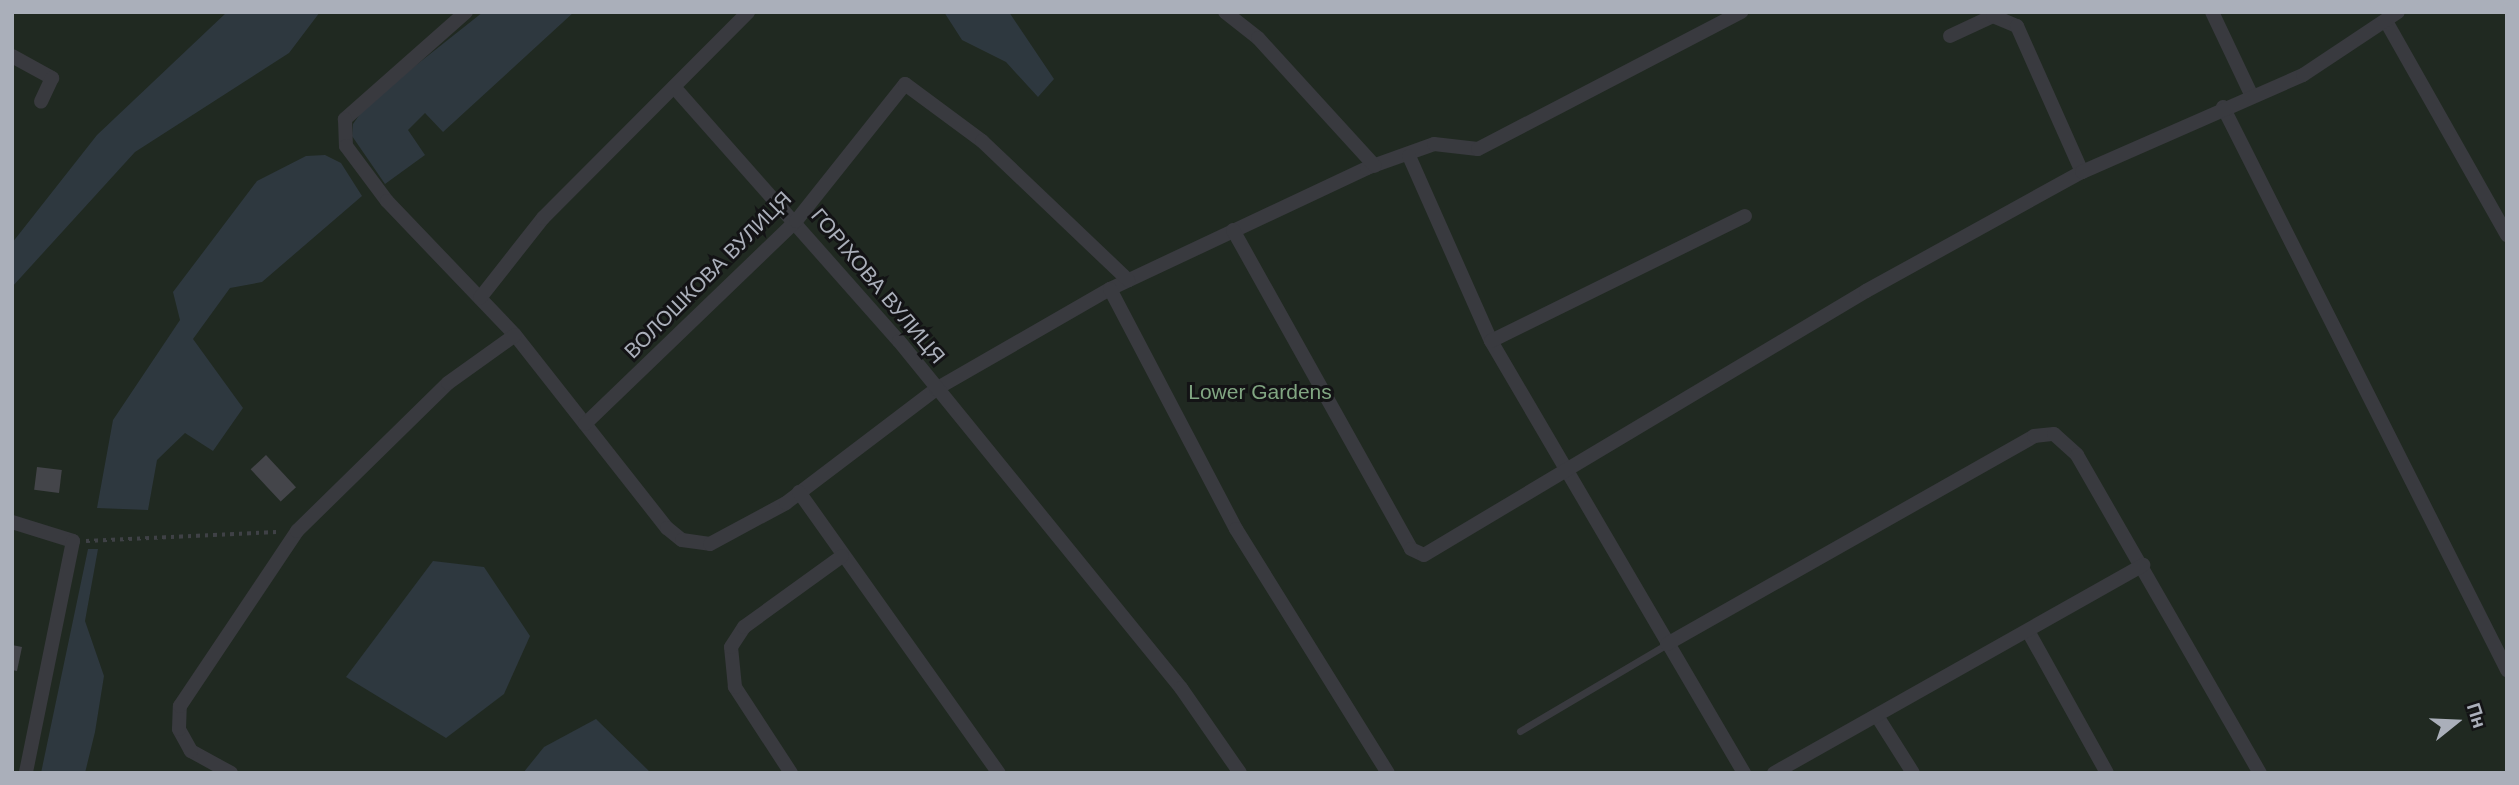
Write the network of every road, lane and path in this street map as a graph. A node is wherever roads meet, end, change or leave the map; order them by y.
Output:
1 (466, 12) edge
2 (748, 12) edge
3 (1225, 12) edge
4 (1741, 12) edge
5 (2212, 12) edge
6 (2398, 12) edge
7 (2387, 23) junction
8 (1950, 36) dead end
9 (12, 55) edge
10 (674, 87) junction
11 (2251, 94) junction
12 (41, 102) dead end
13 (2223, 107) junction
14 (1409, 156) junction
15 (1375, 166) junction
16 (2082, 172) junction
17 (1745, 216) dead end
18 (796, 221) junction
19 (1233, 230) junction
20 (2507, 235) edge
21 (1128, 280) junction
22 (1110, 289) junction
23 (480, 298) junction
24 (515, 335) junction
25 (1491, 341) junction
26 (936, 388) junction
27 (585, 424) junction
28 (1562, 471) junction
29 (799, 492) junction
30 (12, 522) edge
31 (297, 531) junction
32 (73, 541) junction
33 (842, 556) junction
34 (2143, 565) junction
35 (2028, 631) junction
36 (1667, 644) junction
37 (2507, 670) edge
38 (1877, 716) junction
39 (1520, 731) dead end
40 (26, 773) edge
41 (230, 773) edge
42 (791, 773) edge
43 (999, 773) edge
44 (1240, 773) edge
45 (1388, 773) edge
46 (1744, 773) edge
47 (1774, 773) edge
48 (1913, 773) edge
49 (2107, 773) edge
50 (2260, 773) edge

1 - 23 street
2 - 10 street
3 - 15 street
4 - 14 street
5 - 11 street
6 - 7 street
7 - 11 street
7 - 20 street
8 - 16 street
9 - 12 street
10 - 18 street, ГОРІХОВА ВУЛИЦЯ
10 - 23 street
11 - 13 street
13 - 16 street
13 - 37 street
14 - 15 street
14 - 25 street
15 - 19 street
16 - 28 street
17 - 25 street
18 - 21 street, ВОЛОШКОВА ВУЛИЦЯ
18 - 26 street, ГОРІХОВА ВУЛИЦЯ
18 - 27 street, ВОЛОШКОВА ВУЛИЦЯ
19 - 21 street
19 - 28 street
21 - 22 street
22 - 26 street
22 - 45 street
23 - 24 street
24 - 27 street
24 - 31 street
25 - 28 street
26 - 29 street
26 - 44 street, ГОРІХОВА ВУЛИЦЯ
27 - 29 street
28 - 36 street
29 - 33 street
30 - 32 street
31 - 32 path
31 - 41 street
32 - 40 street
33 - 42 street
33 - 43 street
34 - 35 street
34 - 36 street
34 - 50 street
35 - 38 street
35 - 49 street
36 - 39 lane
36 - 46 street
38 - 47 street
38 - 48 street

